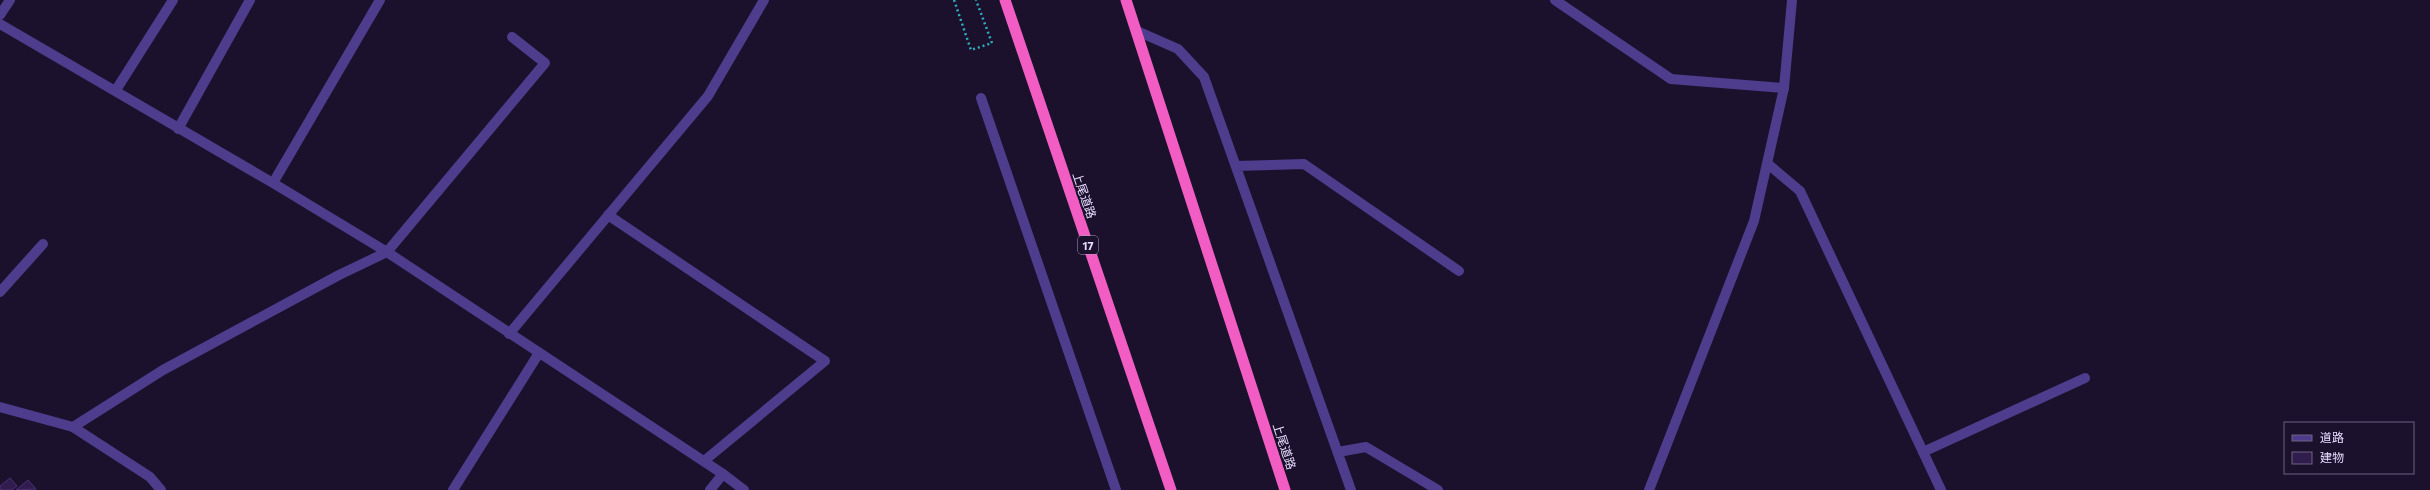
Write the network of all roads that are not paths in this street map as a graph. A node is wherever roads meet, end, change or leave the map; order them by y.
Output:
1 (10, 0) edge
2 (173, 0) edge
3 (250, 0) edge
4 (380, 0) edge
5 (764, 0) edge
6 (1005, 0) edge
7 (1126, 0) edge
8 (1555, 0) edge
9 (1792, 0) edge
10 (0, 15) edge
11 (0, 24) edge
12 (1137, 31) junction
13 (512, 37) dead end
14 (1784, 88) junction
15 (116, 90) junction
16 (981, 98) dead end
17 (178, 129) junction
18 (1768, 164) junction
19 (1236, 166) junction
20 (273, 183) junction
21 (608, 215) junction
22 (43, 244) dead end
23 (387, 252) junction
24 (1459, 271) dead end
25 (0, 292) edge
26 (509, 334) junction
27 (540, 354) junction
28 (2085, 378) dead end
29 (0, 407) edge
30 (73, 427) junction
31 (1338, 452) junction
32 (1923, 452) junction
33 (704, 461) junction
34 (723, 474) junction
35 (161, 490) edge
36 (453, 490) edge
37 (710, 490) edge
38 (744, 490) edge
39 (1116, 490) edge
40 (1170, 490) edge
41 (1286, 490) edge
42 (1351, 490) edge
43 (1438, 490) edge
44 (1649, 490) edge
45 (1941, 490) edge

1 - 10 street
2 - 15 street
3 - 17 street
4 - 20 street
5 - 21 street
6 - 40 highway, 上尾道路 / 17
7 - 12 highway, 上尾道路
8 - 14 street
9 - 14 street
11 - 15 street
12 - 19 street
12 - 41 highway, 上尾道路
13 - 23 street
14 - 18 street
15 - 17 street
16 - 39 street
17 - 20 street
18 - 32 street
18 - 44 street
19 - 24 street
19 - 31 street
20 - 23 street
21 - 26 street
21 - 33 street
22 - 25 street
23 - 26 street
23 - 30 street
26 - 27 street
27 - 33 street
27 - 36 street
28 - 32 street
29 - 30 street
30 - 35 street
31 - 42 street
31 - 43 street
32 - 45 street
33 - 34 street
34 - 37 street
34 - 38 street

